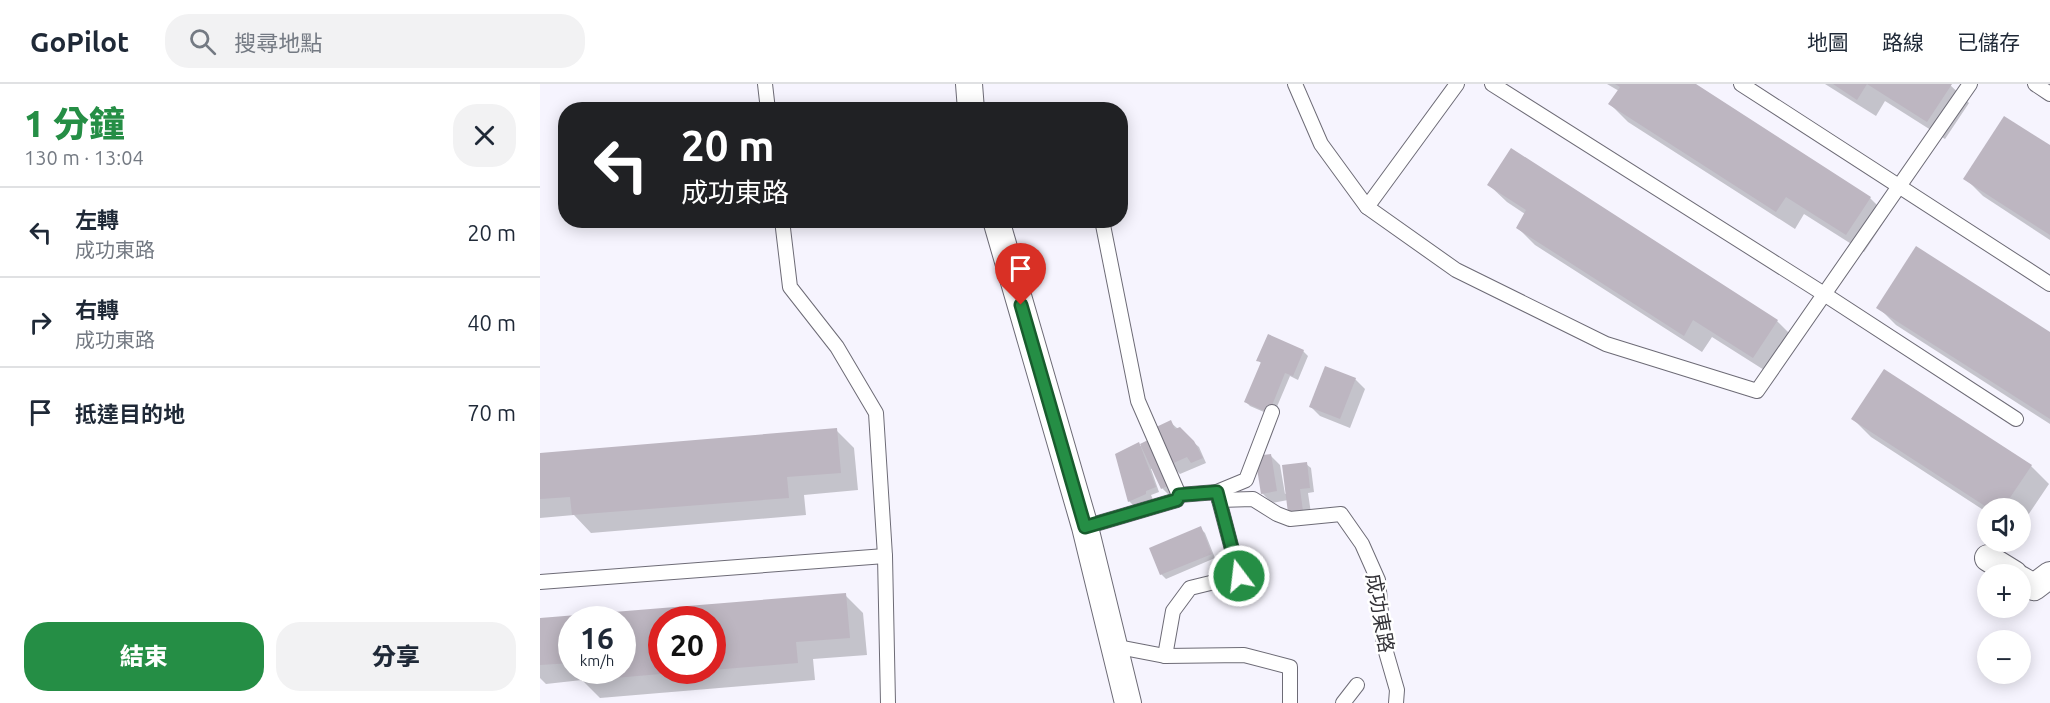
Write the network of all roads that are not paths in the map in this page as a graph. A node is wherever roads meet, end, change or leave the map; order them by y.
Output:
1 (765, 84) edge
2 (969, 84) edge
3 (1295, 84) edge
4 (1457, 84) edge
5 (1492, 84) edge
6 (1741, 84) edge
7 (1970, 84) edge
8 (2035, 84) edge
9 (2050, 94) edge
10 (767, 102) edge
11 (970, 102) edge
12 (1899, 185) junction
13 (1367, 207) junction
14 (783, 228) edge
15 (998, 228) edge
16 (1104, 228) edge
17 (2050, 284) edge
18 (1824, 294) junction
19 (1272, 412) dead end
20 (2016, 419) dead end
21 (1179, 495) junction
22 (1218, 496) junction
23 (1085, 527) junction
24 (885, 556) junction
25 (1988, 558) dead end
26 (1998, 564) edge
27 (2050, 575) edge
28 (540, 582) edge
29 (2031, 585) edge
30 (1113, 646) junction
31 (1165, 656) junction
32 (1357, 685) dead end
33 (888, 703) edge
34 (1128, 703) edge
35 (1290, 703) edge
36 (1343, 703) edge
37 (1396, 703) edge

1 - 10 lane
2 - 11 street
3 - 13 lane
4 - 13 lane
5 - 18 lane
6 - 12 lane
7 - 12 lane
8 - 9 lane
12 - 17 lane
12 - 18 lane
13 - 18 lane
14 - 24 lane
15 - 23 street
16 - 21 lane
18 - 20 lane
19 - 22 lane, 成功東路
21 - 22 lane, 成功東路
21 - 23 lane, 成功東路
22 - 31 lane
22 - 37 lane, 成功東路
23 - 30 street
24 - 28 lane
24 - 33 lane
25 - 26 street
27 - 29 street
30 - 31 lane
30 - 34 street
31 - 35 lane
32 - 36 lane

